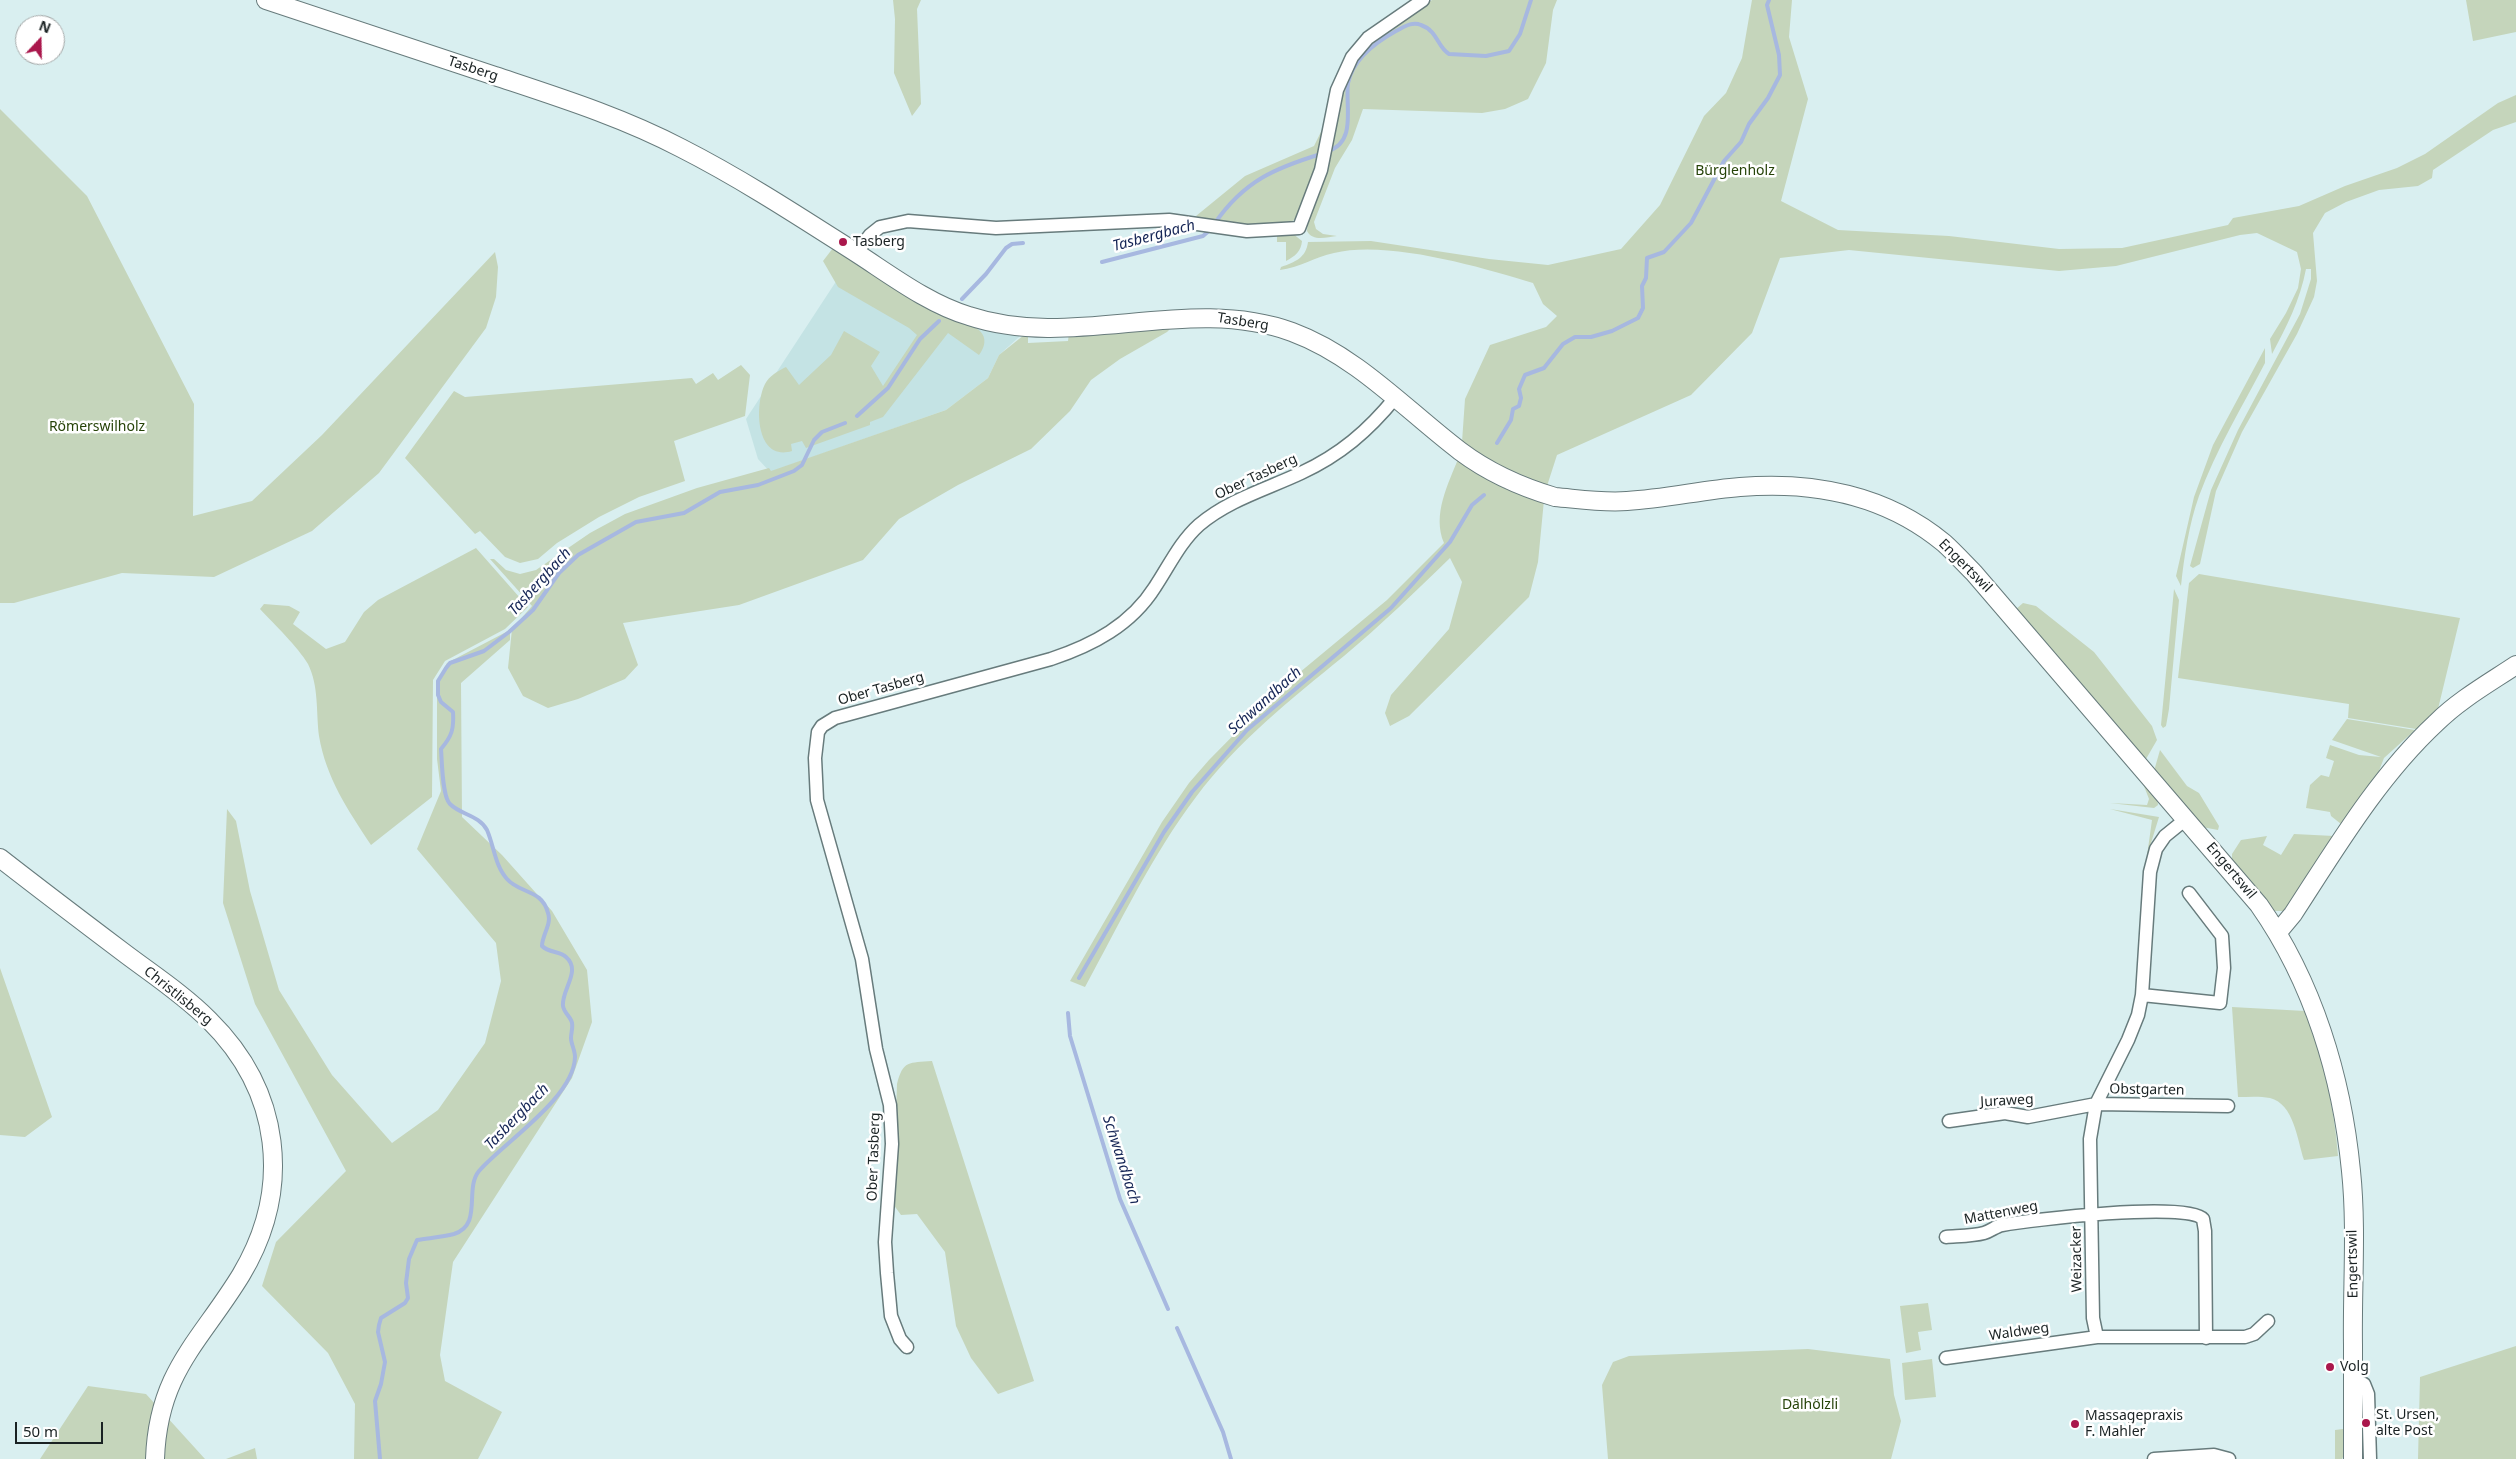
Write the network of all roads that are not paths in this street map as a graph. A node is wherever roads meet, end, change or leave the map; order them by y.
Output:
1 (266, 0) edge
2 (1423, 0) edge
3 (856, 253) junction
4 (1396, 398) junction
5 (1510, 482) joint
6 (2516, 666) edge
7 (2186, 819) junction
8 (0, 858) edge
9 (2189, 893) dead end
10 (2278, 932) junction
11 (2142, 995) junction
12 (2096, 1104) junction
13 (2228, 1106) dead end
14 (1949, 1121) dead end
15 (2091, 1214) junction
16 (1946, 1237) dead end
17 (2268, 1321) dead end
18 (2097, 1336) junction
19 (2206, 1338) junction
20 (907, 1347) dead end
21 (1946, 1358) dead end
22 (2354, 1379) junction
23 (155, 1459) edge
24 (2154, 1459) edge
25 (2228, 1459) edge
26 (2353, 1459) edge
27 (2370, 1459) edge

1 - 3 main road, Tasberg
2 - 3 street
3 - 4 main road, Tasberg
4 - 5 main road, Tasberg
4 - 20 street, Ober Tasberg
5 - 7 main road, Engertswil
6 - 10 main road
7 - 10 main road, Engertswil
7 - 11 street, Obstgarten
8 - 23 main road, Christlisberg
9 - 11 street
10 - 22 main road, Engertswil
11 - 12 street, Obstgarten
12 - 13 street, Obstgarten
12 - 14 street, Juraweg
12 - 15 street
15 - 16 street, Mattenweg
15 - 18 street, Weizacker
15 - 19 street, Weizacker
17 - 19 street
18 - 19 street
18 - 21 street, Waldweg
22 - 26 main road, Engertswil
22 - 27 street
24 - 25 street

